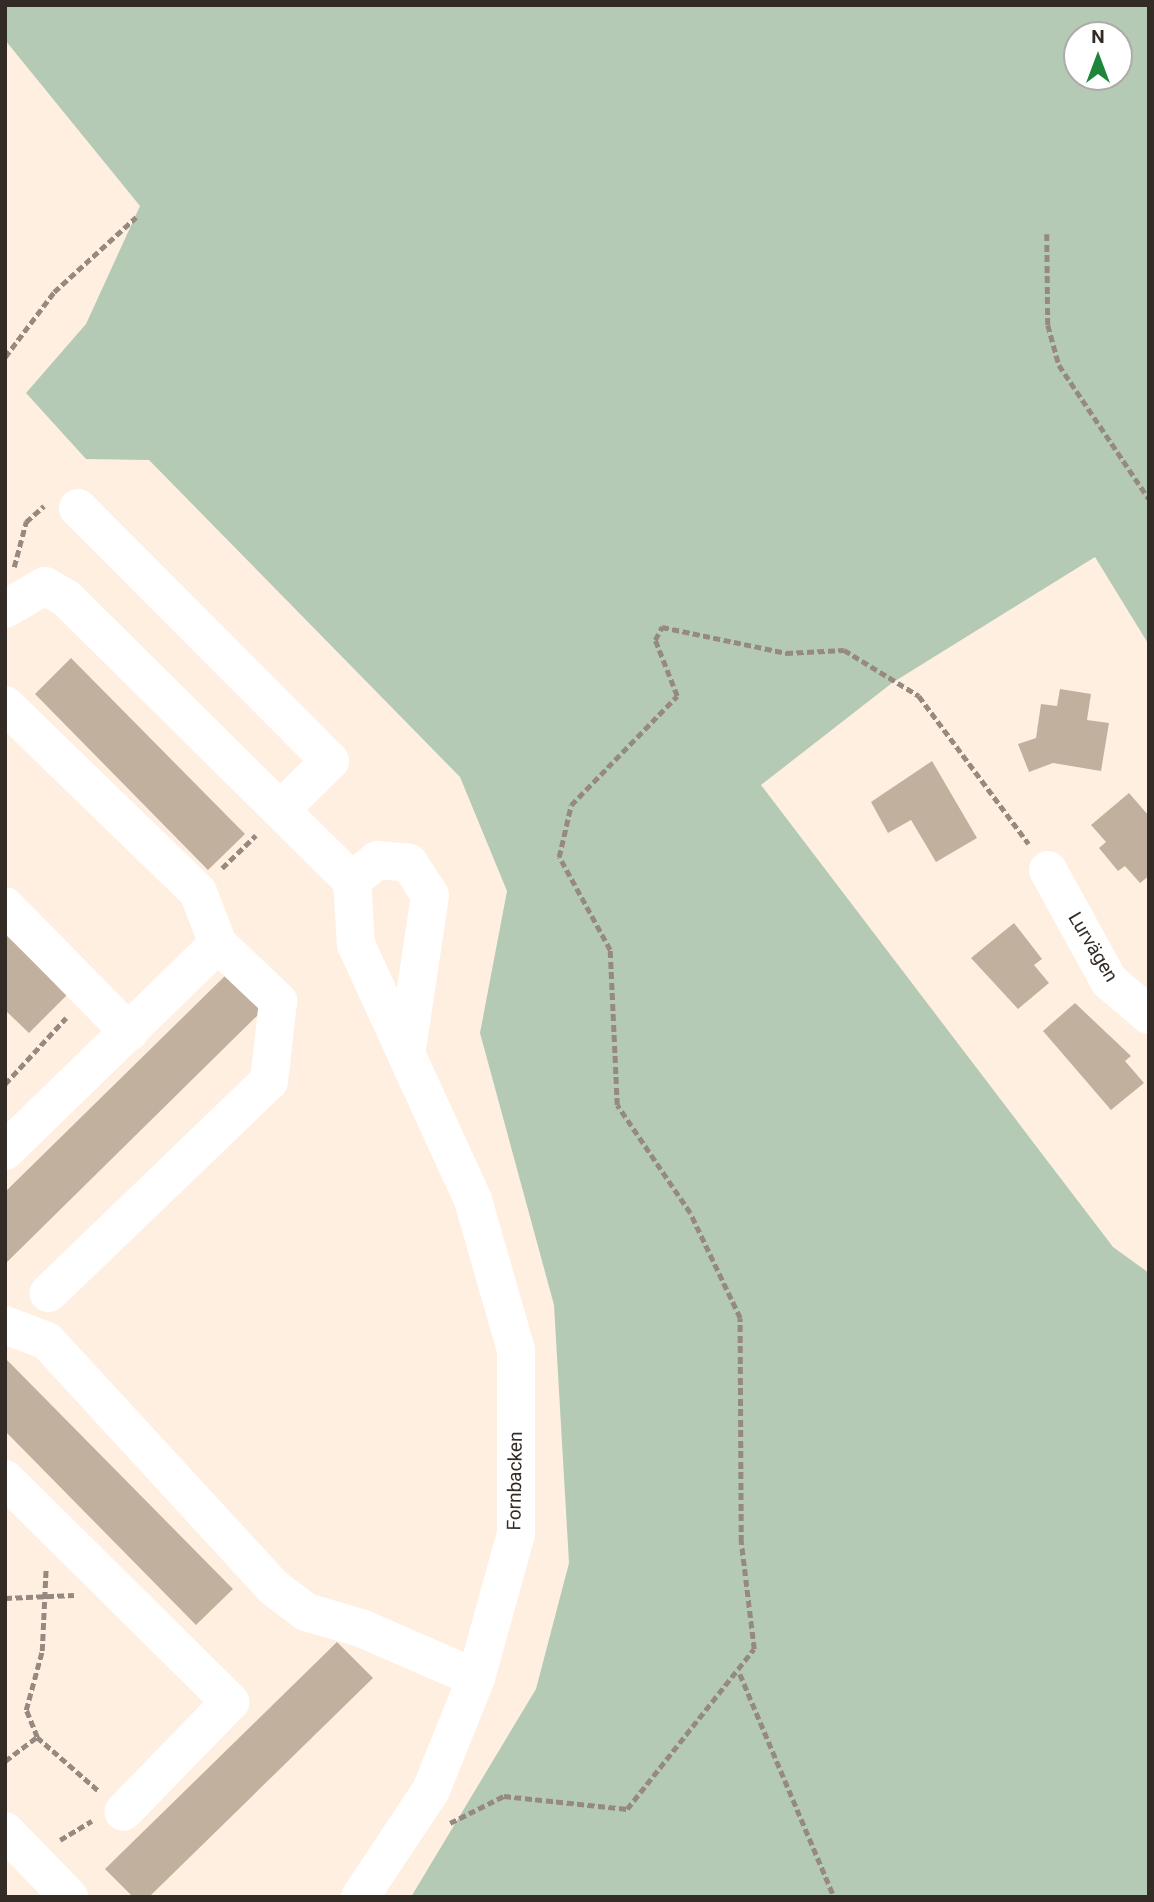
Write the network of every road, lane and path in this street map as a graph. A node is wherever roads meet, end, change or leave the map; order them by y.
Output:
1 (136, 217) dead end
2 (1047, 234) dead end
3 (5, 357) edge
4 (1149, 499) edge
5 (78, 509) joint
6 (5, 552) edge
7 (13, 552) junction
8 (10, 604) edge
9 (5, 705) edge
10 (281, 809) junction
11 (1048, 870) joint
12 (352, 881) junction
13 (198, 892) junction
14 (5, 906) edge
15 (218, 944) junction
16 (88, 991) junction
17 (1149, 1014) edge
18 (129, 1032) junction
19 (407, 1049) junction
20 (5, 1084) edge
21 (5, 1151) edge
22 (49, 1293) dead end
23 (5, 1325) edge
24 (5, 1479) edge
25 (48, 1521) junction
26 (121, 1593) junction
27 (44, 1596) junction
28 (5, 1598) edge
29 (739, 1673) junction
30 (476, 1678) junction
31 (37, 1737) junction
32 (5, 1761) edge
33 (123, 1812) junction
34 (5, 1831) edge
35 (401, 1836) junction
36 (34, 1857) junction
37 (69, 1897) edge
38 (359, 1897) edge
39 (834, 1897) edge

1 - 3 path
2 - 4 path
5 - 7 path
5 - 10 street
6 - 7 path
7 - 8 path
8 - 10 street
9 - 13 street
10 - 12 street
10 - 13 path
11 - 17 street, Lurvägen
11 - 29 path
12 - 19 street, Fornbacken
12 - 19 street
13 - 15 street
14 - 16 street
15 - 18 street
15 - 22 street
16 - 18 street
16 - 20 path
18 - 21 street
19 - 30 street, Fornbacken
23 - 30 street
24 - 25 street
25 - 26 street
25 - 27 path
26 - 27 path
26 - 33 street
27 - 28 path
27 - 31 path
29 - 35 path
29 - 39 path
30 - 35 street, Fornbacken
31 - 32 path
31 - 33 path
33 - 36 path
34 - 36 street
35 - 38 street, Fornbacken
36 - 37 street

